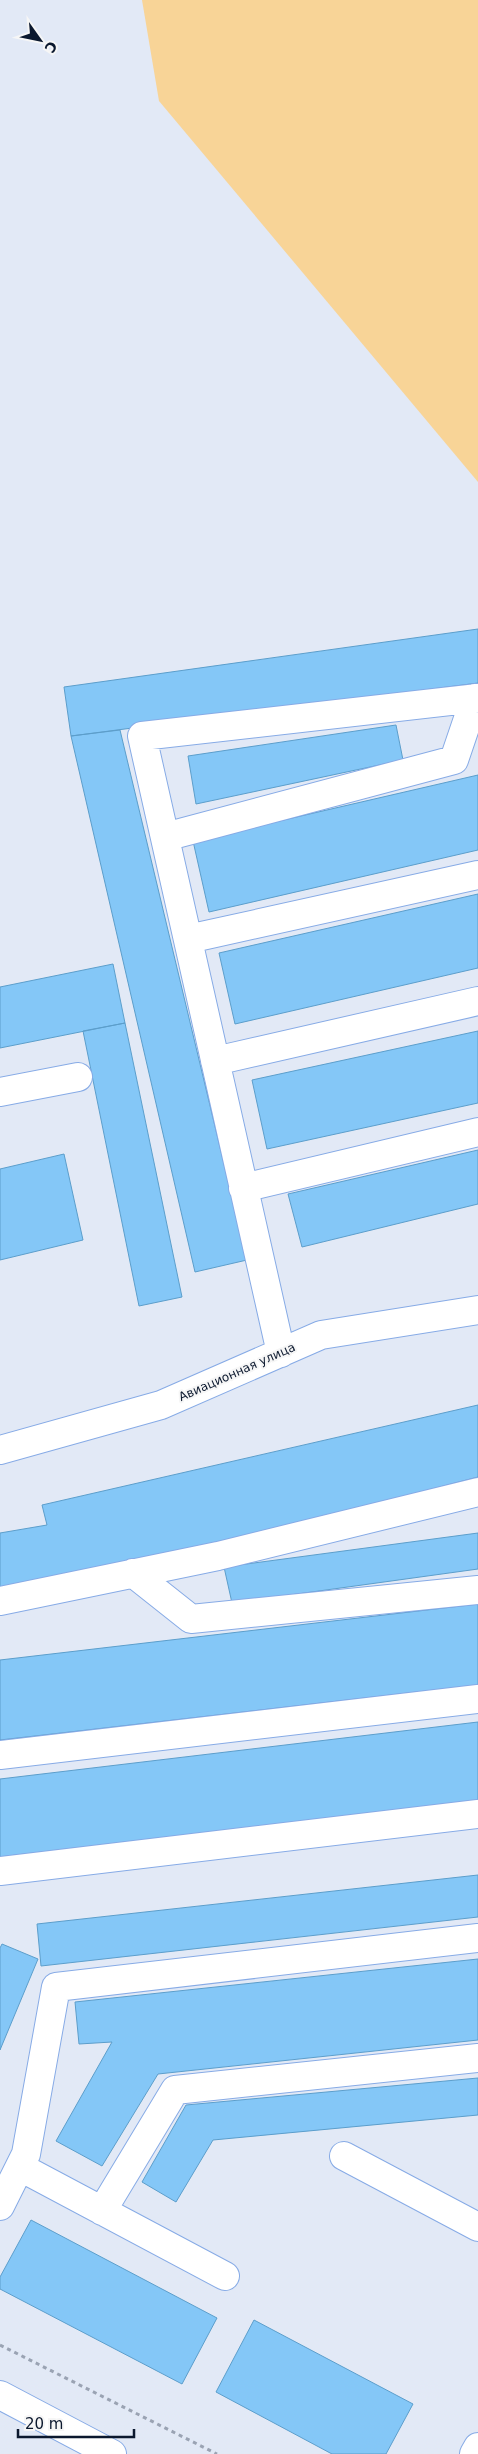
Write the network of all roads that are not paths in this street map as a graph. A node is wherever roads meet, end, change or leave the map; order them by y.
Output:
1 (477, 698) edge
2 (164, 836) junction
3 (478, 875) edge
4 (188, 939) junction
5 (478, 1001) edge
6 (215, 1061) junction
7 (78, 1077) dead end
8 (0, 1092) edge
9 (478, 1132) edge
10 (243, 1188) junction
11 (478, 1310) edge
12 (281, 1353) junction
13 (0, 1450) edge
14 (478, 1492) edge
15 (133, 1573) junction
16 (478, 1590) edge
17 (0, 1601) edge
18 (478, 1699) edge
19 (0, 1755) edge
20 (478, 1814) edge
21 (0, 1871) edge
22 (478, 1938) edge
23 (478, 2058) edge
24 (344, 2156) dead end
25 (20, 2167) junction
26 (0, 2206) edge
27 (102, 2211) junction
28 (478, 2227) edge
29 (224, 2276) dead end
30 (0, 2395) edge
31 (478, 2447) edge
32 (112, 2454) edge
33 (474, 2454) edge

1 - 2 street
1 - 2 street
2 - 4 street
3 - 4 street
4 - 6 street
5 - 6 street
6 - 10 street
7 - 8 street
9 - 10 street
10 - 12 street
11 - 12 street, Авиационная улица
12 - 13 street, Авиационная улица
14 - 15 street
15 - 16 street
15 - 17 street
18 - 19 street
20 - 21 street
22 - 25 street
23 - 27 street
24 - 28 street
25 - 26 street
25 - 27 street
27 - 29 street
30 - 32 street
31 - 33 street

